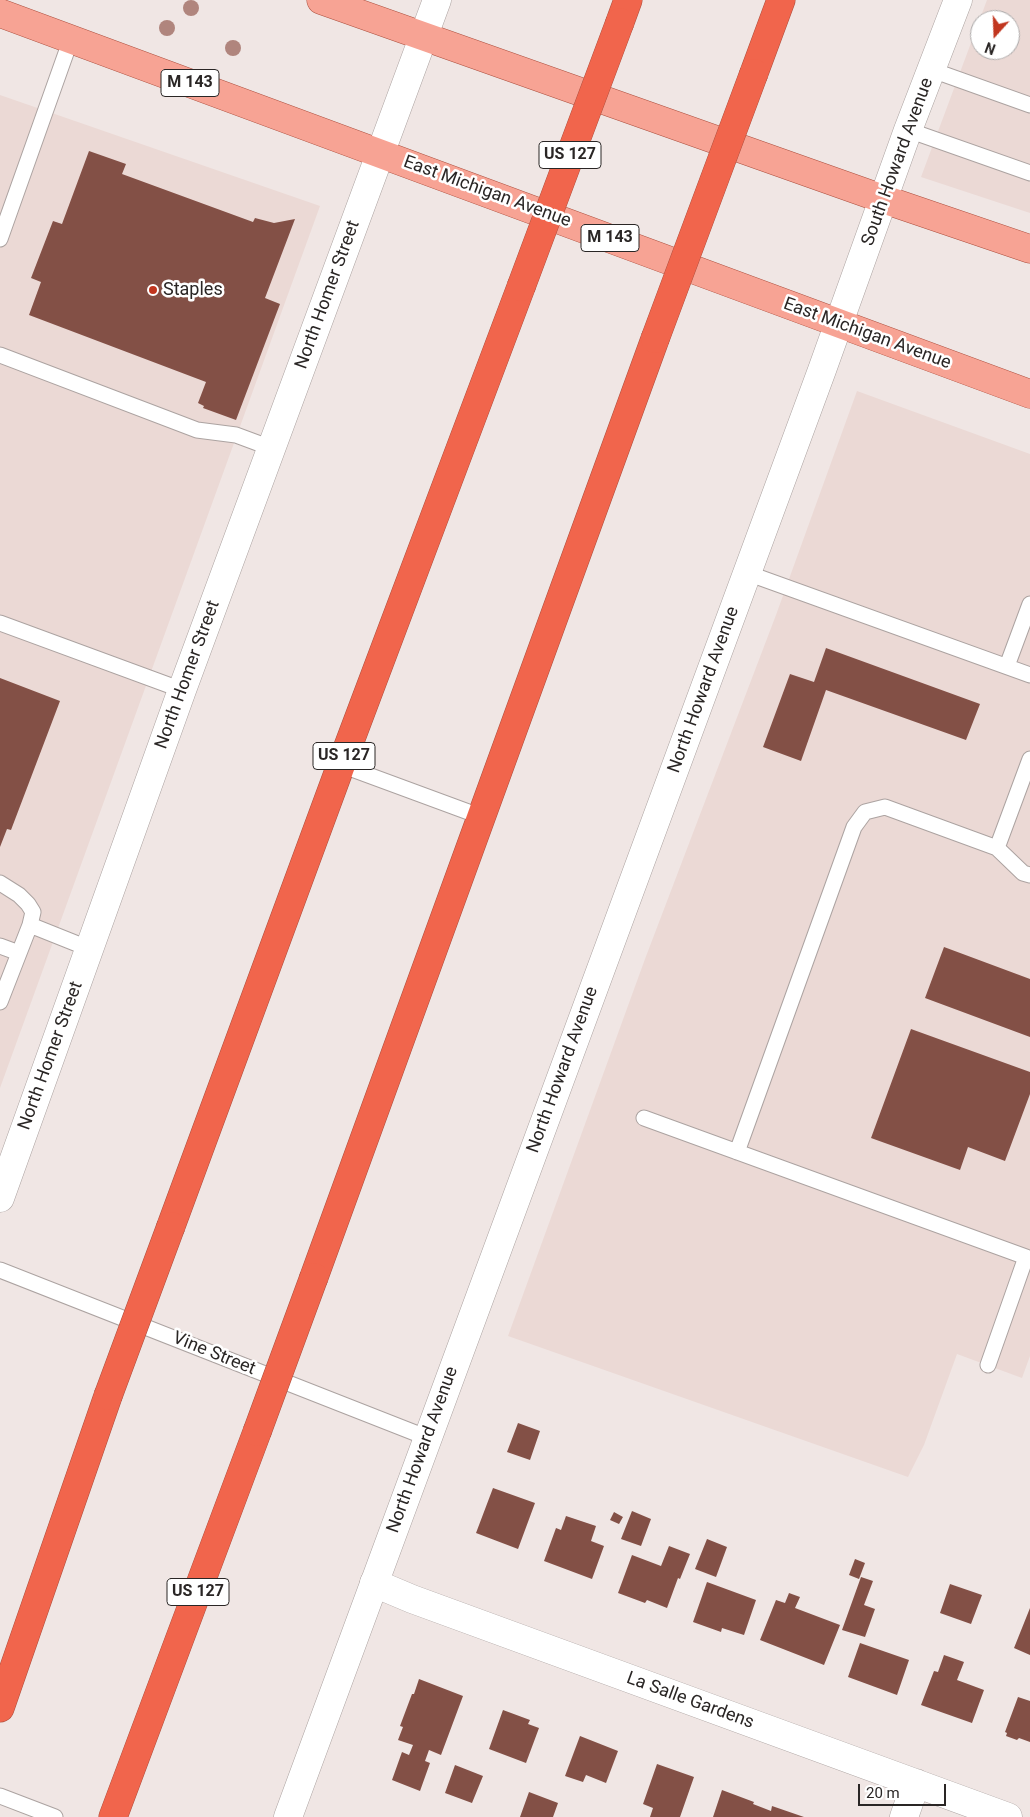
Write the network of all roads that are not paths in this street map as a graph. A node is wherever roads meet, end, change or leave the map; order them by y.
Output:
1 (321, 0) edge
2 (437, 0) edge
3 (781, 0) edge
4 (958, 0) edge
5 (624, 11) edge
6 (0, 13) edge
7 (424, 37) junction
8 (71, 38) junction
9 (932, 70) junction
10 (1030, 105) edge
11 (908, 130) junction
12 (381, 153) junction
13 (1030, 173) edge
14 (883, 199) junction
15 (0, 239) edge
16 (1030, 249) edge
17 (838, 324) junction
18 (0, 355) edge
19 (1030, 394) edge
20 (271, 448) junction
21 (747, 573) junction
22 (1030, 604) edge
23 (0, 623) edge
24 (1007, 666) junction
25 (1030, 675) edge
26 (182, 690) junction
27 (1030, 759) edge
28 (341, 765) junction
29 (482, 817) junction
30 (997, 848) junction
31 (1030, 875) edge
32 (0, 883) edge
33 (0, 891) edge
34 (19, 895) junction
35 (30, 925) junction
36 (0, 946) edge
37 (90, 949) junction
38 (19, 953) junction
39 (0, 1002) edge
40 (644, 1118) dead end
41 (737, 1152) junction
42 (1, 1193) edge
43 (1028, 1251) edge
44 (0, 1270) edge
45 (988, 1365) dead end
46 (428, 1438) junction
47 (374, 1583) junction
48 (1, 1704) edge
49 (916, 1783) junction
50 (0, 1796) edge
51 (55, 1817) edge
52 (113, 1817) edge
53 (288, 1817) edge
54 (904, 1817) edge
55 (1008, 1817) edge

1 - 7 main road
2 - 7 street, North Homer Street
3 - 29 highway, US 127, bridge
4 - 9 street, South Howard Avenue
5 - 28 highway, US 127, bridge
6 - 8 main road, East Michigan Avenue / M 143
7 - 12 street, North Homer Street
7 - 14 main road
8 - 12 main road, East Michigan Avenue / M 143
8 - 15 lane
9 - 10 lane
9 - 11 street, South Howard Avenue
11 - 13 lane
11 - 14 street, South Howard Avenue
12 - 17 main road, East Michigan Avenue / M 143
12 - 20 street, North Homer Street
14 - 16 main road
14 - 17 street, South Howard Avenue
17 - 19 main road, East Michigan Avenue / M 143
17 - 21 street, North Howard Avenue
18 - 20 lane
20 - 26 street, North Homer Street
21 - 24 lane
21 - 46 street, North Howard Avenue
22 - 24 lane
23 - 26 lane
24 - 25 lane
26 - 37 street, North Homer Street
27 - 30 lane
28 - 29 lane
28 - 48 highway, US 127, bridge
29 - 52 highway, US 127, bridge
30 - 31 lane
30 - 41 lane
32 - 34 lane
33 - 34 lane
34 - 35 lane
35 - 37 lane
35 - 38 lane
36 - 38 lane
37 - 42 street, North Homer Street
38 - 39 lane
40 - 41 lane
41 - 43 lane
43 - 45 lane
44 - 46 lane, Vine Street
46 - 47 street, North Howard Avenue
47 - 49 street, La Salle Gardens
47 - 53 street, North Howard Avenue
49 - 54 street
49 - 55 street, La Salle Gardens
50 - 51 lane

